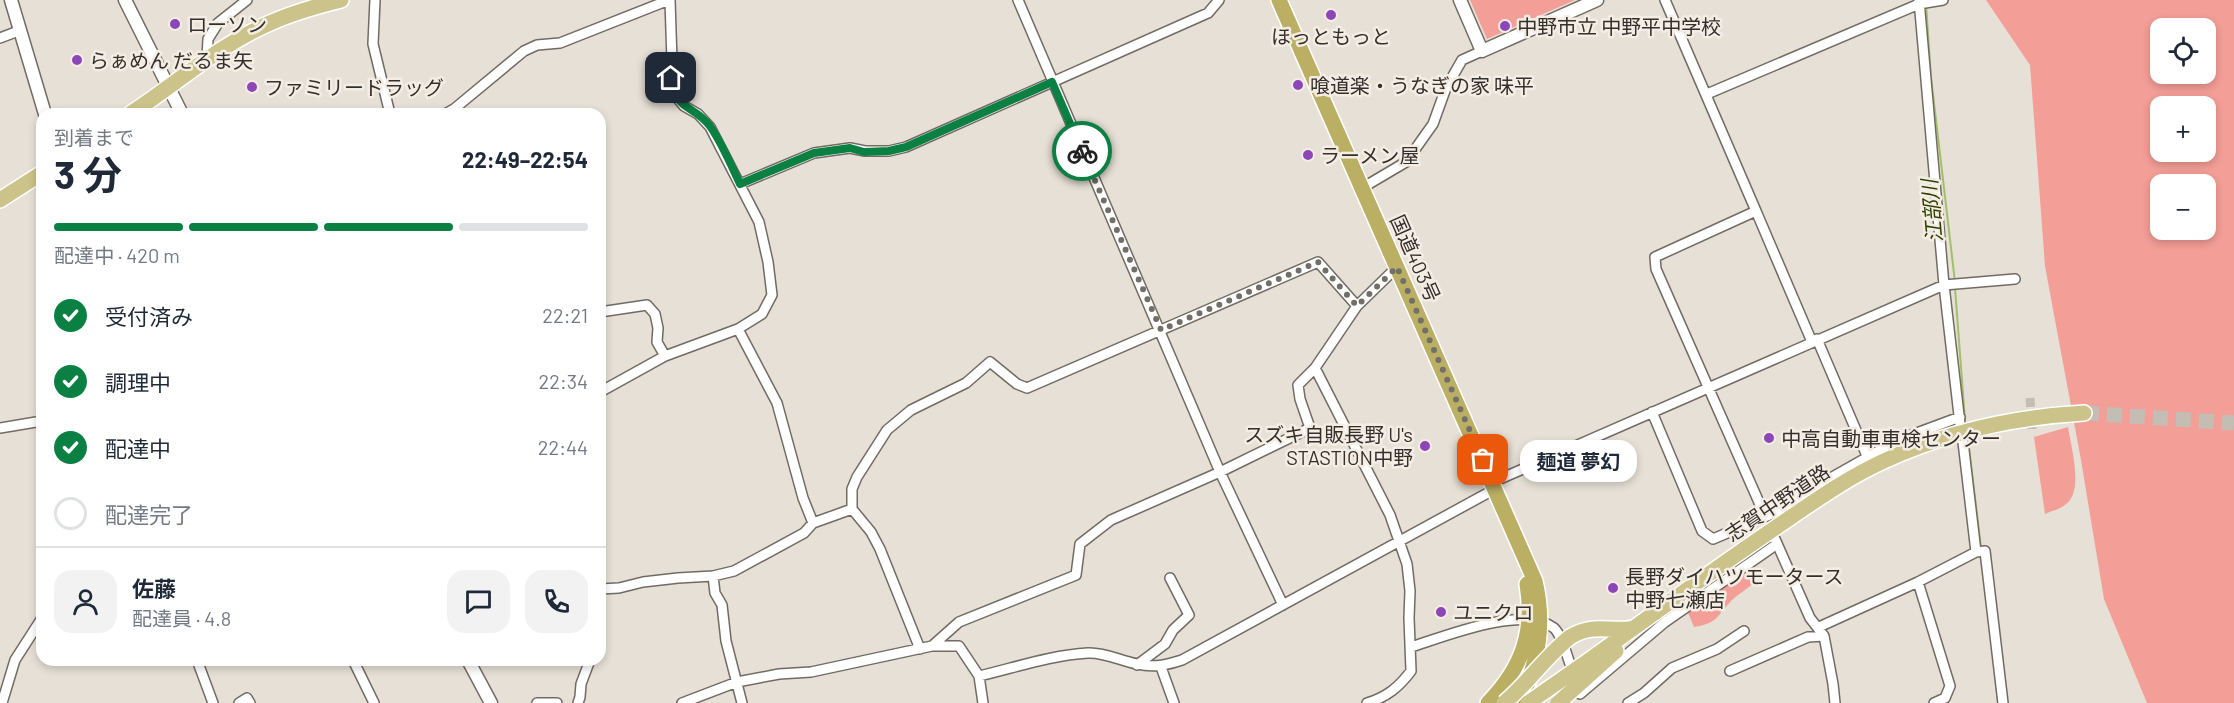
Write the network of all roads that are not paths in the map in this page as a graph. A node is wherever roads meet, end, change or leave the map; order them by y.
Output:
1 (11, 0) edge
2 (125, 0) edge
3 (247, 0) edge
4 (341, 0) edge
5 (375, 0) edge
6 (670, 0) edge
7 (1018, 0) edge
8 (1219, 0) edge
9 (1279, 0) edge
10 (1460, 0) edge
11 (1597, 0) edge
12 (1665, 0) edge
13 (1943, 0) edge
14 (1920, 3) edge
15 (21, 30) junction
16 (0, 38) edge
17 (1482, 51) junction
18 (207, 59) junction
19 (1052, 82) junction
20 (169, 88) junction
21 (1707, 94) junction
22 (42, 108) edge
23 (139, 108) edge
24 (179, 108) edge
25 (389, 108) edge
26 (460, 108) edge
27 (36, 177) edge
28 (740, 184) junction
29 (1362, 188) junction
30 (0, 200) edge
31 (1756, 211) junction
32 (1397, 267) junction
33 (2015, 279) dead end
34 (1944, 285) junction
35 (1357, 306) junction
36 (606, 311) edge
37 (738, 329) junction
38 (1161, 330) junction
39 (1814, 340) junction
40 (665, 356) junction
41 (1315, 368) junction
42 (1710, 388) junction
43 (606, 389) edge
44 (1652, 412) junction
45 (2084, 413) tunnel mouth
46 (36, 422) edge
47 (0, 428) edge
48 (1963, 442) dead end
49 (1867, 456) junction
50 (1220, 472) junction
51 (1494, 485) junction
52 (852, 508) junction
53 (1765, 516) junction
54 (813, 523) junction
55 (1399, 541) junction
56 (1976, 552) junction
57 (713, 576) junction
58 (1170, 578) dead end
59 (1918, 582) junction
60 (606, 589) edge
61 (1283, 605) junction
62 (1660, 611) junction
63 (1534, 621) junction
64 (36, 627) edge
65 (1635, 628) junction
66 (1744, 631) dead end
67 (1821, 632) junction
68 (932, 646) junction
69 (1411, 647) junction
70 (920, 649) junction
71 (1137, 665) junction
72 (199, 666) edge
73 (355, 666) edge
74 (471, 666) edge
75 (588, 666) edge
76 (1161, 667) junction
77 (1730, 671) dead end
78 (1583, 672) junction
79 (979, 676) junction
80 (738, 682) junction
81 (1502, 696) edge
82 (1582, 699) edge
83 (1522, 701) edge
84 (2, 703) edge
85 (213, 703) edge
86 (239, 703) edge
87 (250, 703) edge
88 (374, 703) edge
89 (491, 703) edge
90 (537, 703) edge
91 (557, 703) edge
92 (578, 703) edge
93 (682, 703) edge
94 (742, 703) edge
95 (983, 703) edge
96 (1174, 703) edge
97 (1367, 703) edge
98 (1488, 703) edge
99 (1558, 703) edge
100 (1628, 703) edge
101 (1835, 703) edge
102 (1934, 703) edge
103 (2003, 703) edge

1 - 15 street
2 - 20 street
3 - 18 street
4 - 18 main road
5 - 25 street
6 - 26 street
6 - 28 street
7 - 19 street
8 - 19 street
9 - 29 highway, 国道403号
10 - 17 street
11 - 17 street
12 - 21 street
13 - 14 street
14 - 21 street
14 - 34 street
15 - 16 street
15 - 22 street
17 - 29 street
18 - 20 main road
19 - 28 street
19 - 38 street
20 - 23 main road
20 - 24 street
21 - 31 street
27 - 30 main road
28 - 37 street
29 - 32 highway, 国道403号
31 - 39 street
31 - 42 street
32 - 35 street
32 - 51 highway, 国道403号
33 - 34 street
34 - 39 street
34 - 49 street
35 - 38 street
35 - 41 street
36 - 40 street
37 - 40 street
37 - 54 street
38 - 50 street
38 - 52 street
39 - 42 street
39 - 49 street
40 - 43 street
41 - 50 street
41 - 55 street
42 - 44 street
42 - 53 street
44 - 51 street
44 - 53 street
45 - 62 main road, 志賀中野道路
46 - 47 street
48 - 56 street
49 - 53 street
50 - 61 street
50 - 68 street
51 - 55 street
51 - 63 highway, 国道403号
52 - 54 street
52 - 70 street
54 - 57 street
55 - 61 street
55 - 69 street
56 - 59 street
56 - 103 street
57 - 60 street
57 - 80 street
58 - 71 street
59 - 67 street
59 - 102 street
61 - 76 street
62 - 65 main road, 志賀中野道路
62 - 78 main road
63 - 69 street
63 - 81 highway, 国道403号
63 - 82 street
63 - 83 highway, 国道403号
64 - 84 street
65 - 78 main road, 志賀中野道路
65 - 81 main road, bridge
66 - 100 street
67 - 77 street
67 - 82 street
67 - 101 street
68 - 70 street
68 - 79 street
69 - 97 street
70 - 80 street
71 - 76 street
71 - 79 street
72 - 85 street
73 - 88 street
74 - 89 street
75 - 92 street
76 - 96 street
78 - 83 main road, 志賀中野道路, bridge
78 - 99 main road, bridge
79 - 95 street
80 - 93 street
80 - 94 street
81 - 83 highway
81 - 98 highway, 国道403号
86 - 87 street
90 - 91 street

